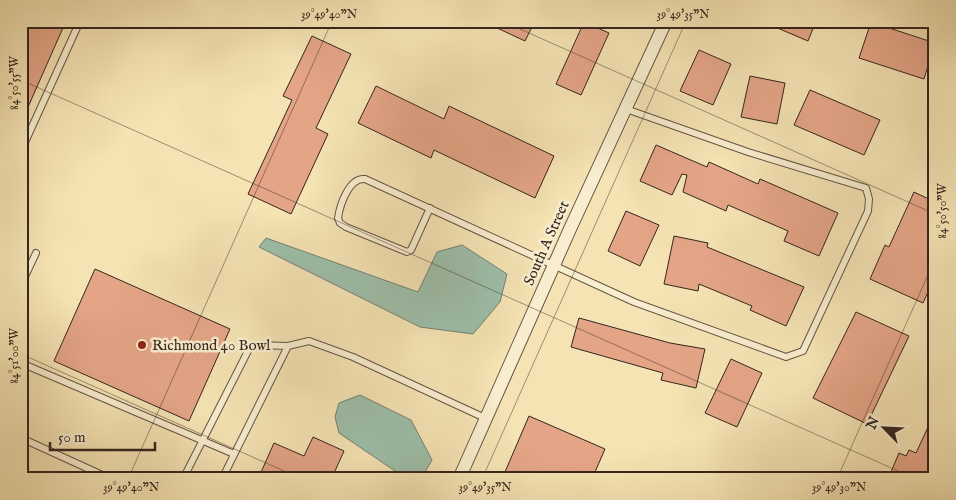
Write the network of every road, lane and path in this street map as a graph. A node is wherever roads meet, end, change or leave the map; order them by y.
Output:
1 (80, 21) edge
2 (666, 21) edge
3 (626, 109) junction
4 (21, 152) edge
5 (430, 208) junction
6 (36, 253) dead end
7 (554, 265) junction
8 (21, 285) edge
9 (288, 346) junction
10 (21, 363) edge
11 (485, 418) junction
12 (21, 438) edge
13 (202, 440) junction
14 (234, 454) junction
15 (111, 479) edge
16 (183, 479) edge
17 (222, 479) edge
18 (459, 479) edge

1 - 4 lane
2 - 3 street, South A Street
3 - 7 street, South A Street
3 - 7 lane
5 - 5 lane
5 - 7 lane
6 - 8 lane
7 - 11 street, South A Street
9 - 11 lane
9 - 13 lane
9 - 14 lane
10 - 13 lane
11 - 18 street, South A Street
12 - 15 lane
13 - 14 lane
13 - 16 lane
14 - 17 lane

